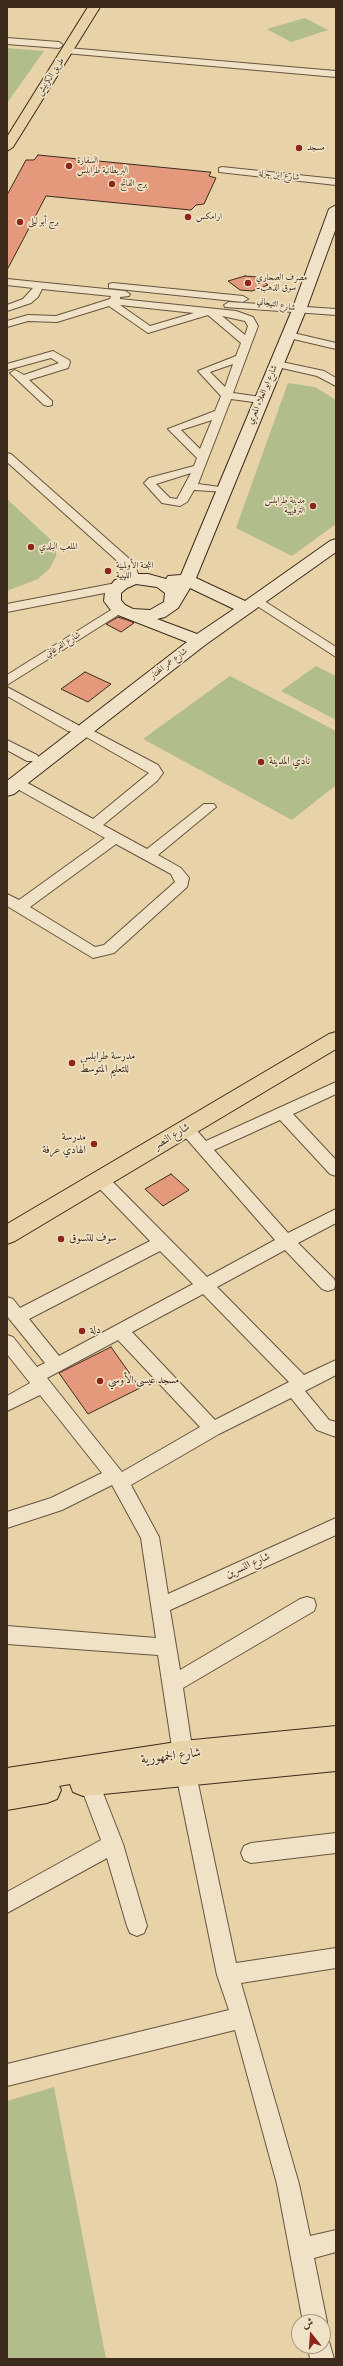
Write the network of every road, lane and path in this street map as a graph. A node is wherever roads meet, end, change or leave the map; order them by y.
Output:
1 (81, 7) edge
2 (94, 7) edge
3 (7, 41) edge
4 (7, 46) edge
5 (63, 48) junction
6 (336, 70) edge
7 (336, 74) edge
8 (7, 125) edge
9 (7, 147) edge
10 (222, 170) dead end
11 (336, 182) edge
12 (336, 209) edge
13 (331, 232) edge
14 (7, 275) edge
15 (7, 282) edge
16 (39, 285) junction
17 (106, 289) junction
18 (115, 297) junction
19 (192, 298) junction
20 (7, 308) edge
21 (300, 310) junction
22 (210, 311) junction
23 (336, 312) edge
24 (7, 324) edge
25 (289, 335) junction
26 (247, 342) junction
27 (336, 346) edge
28 (241, 358) junction
29 (276, 364) junction
30 (8, 368) edge
31 (22, 379) junction
32 (336, 383) edge
33 (227, 395) junction
34 (261, 400) junction
35 (48, 403) dead end
36 (220, 413) junction
37 (7, 456) edge
38 (202, 457) junction
39 (198, 468) junction
40 (190, 486) junction
41 (223, 490) junction
42 (336, 534) edge
43 (336, 544) edge
44 (134, 580) junction
45 (156, 580) junction
46 (188, 580) junction
47 (116, 587) junction
48 (174, 598) junction
49 (245, 603) junction
50 (7, 608) edge
51 (125, 612) junction
52 (195, 639) junction
53 (336, 653) edge
54 (7, 681) edge
55 (7, 691) edge
56 (79, 729) junction
57 (7, 744) edge
58 (32, 758) junction
59 (10, 783) edge
60 (209, 807) dead end
61 (93, 826) junction
62 (114, 838) junction
63 (147, 856) junction
64 (7, 899) edge
65 (20, 907) junction
66 (336, 1038) edge
67 (336, 1054) edge
68 (336, 1088) edge
69 (282, 1112) junction
70 (194, 1138) junction
71 (336, 1170) edge
72 (104, 1183) junction
73 (336, 1215) edge
74 (7, 1235) edge
75 (285, 1240) junction
76 (162, 1242) junction
77 (7, 1249) edge
78 (328, 1284) dead end
79 (205, 1285) junction
80 (7, 1304) edge
81 (17, 1318) junction
82 (121, 1332) junction
83 (7, 1342) edge
84 (57, 1366) junction
85 (336, 1367) edge
86 (38, 1381) junction
87 (297, 1386) junction
88 (7, 1404) edge
89 (213, 1429) junction
90 (336, 1430) edge
91 (117, 1479) junction
92 (7, 1520) edge
93 (336, 1526) edge
94 (307, 1605) dead end
95 (160, 1606) junction
96 (7, 1635) edge
97 (165, 1647) junction
98 (171, 1685) junction
99 (336, 1739) edge
100 (336, 1758) edge
101 (184, 1764) junction
102 (7, 1781) edge
103 (89, 1782) junction
104 (7, 1797) edge
105 (336, 1843) edge
106 (113, 1844) junction
107 (251, 1854) dead end
108 (7, 1903) edge
109 (137, 1926) dead end
110 (336, 1958) edge
111 (228, 1975) junction
112 (242, 2018) junction
113 (7, 2075) edge
114 (336, 2241) edge
115 (301, 2250) junction
116 (313, 2314) edge

1 - 5 main road, طريق الكرنيش
2 - 5 main road, طريق الكرنيش
3 - 5 street
4 - 5 street
5 - 6 street
5 - 7 street
5 - 8 main road, طريق الكرنيش
5 - 9 main road, طريق الكرنيش
10 - 11 street, شارع ابن جزلة
12 - 13 street, شارع ابو العلاء المعري
13 - 21 street, شارع ابو العلاء المعري
14 - 17 street, شارع التيجاني
15 - 16 street, شارع التيجاني
16 - 17 street, شارع التيجاني
16 - 20 street
17 - 18 street, شارع التيجاني
17 - 19 street, شارع التيجاني
18 - 19 street, شارع التيجاني
18 - 22 street
18 - 22 street
18 - 24 street
19 - 21 street, شارع التيجاني
21 - 23 street, شارع التيجاني
21 - 25 street, شارع ابو العلاء المعري
22 - 26 street
22 - 26 street
25 - 27 street
25 - 29 street, شارع ابو العلاء المعري
26 - 28 street
28 - 33 street
28 - 33 street
29 - 32 street
29 - 34 street, شارع ابو العلاء المعري
30 - 31 street
30 - 31 street
31 - 35 street
33 - 34 street
33 - 36 street
34 - 41 street, شارع ابو العلاء المعري
36 - 38 street
36 - 38 street
37 - 44 street
38 - 39 street
39 - 40 street
39 - 40 street
40 - 41 street
41 - 46 street, شارع ابو العلاء المعري
42 - 49 street, شارع عمر المختار
43 - 49 street, شارع عمر المختار
44 - 45 street
44 - 47 street
45 - 46 street
45 - 48 street
46 - 48 street, شارع ابو العلاء المعري
46 - 49 street
47 - 50 street
47 - 51 street
48 - 51 street
49 - 52 street, شارع عمر المختار
49 - 53 street
51 - 52 street
51 - 54 street, شارع الفرغاني
52 - 56 street, شارع عمر المختار
55 - 56 street
56 - 58 street, شارع عمر المختار
56 - 59 street, شارع عمر المختار
56 - 61 street
57 - 58 street
58 - 59 street, شارع عمر المختار
59 - 61 street
60 - 63 street
61 - 62 street
62 - 63 street
62 - 65 street
63 - 65 street
64 - 65 street
66 - 70 main road, شارع النصر
67 - 70 main road, شارع النصر
68 - 69 street
69 - 70 street
69 - 71 street
70 - 72 main road, شارع النصر
70 - 75 street
72 - 74 main road, شارع النصر
72 - 76 street
72 - 77 main road, شارع النصر
73 - 75 street
75 - 78 street
75 - 79 street
76 - 79 street
76 - 81 street
79 - 82 street
79 - 87 street
80 - 81 street
81 - 84 street
82 - 84 street
82 - 89 street
83 - 86 street
84 - 86 street
85 - 87 street
86 - 88 street
86 - 91 street
87 - 89 street
87 - 90 street
89 - 91 street
91 - 92 street
91 - 95 street
93 - 95 street, شارع النسرين
94 - 98 street
95 - 97 street
96 - 97 street
97 - 98 street
98 - 101 street
99 - 101 main road, شارع الجمهورية
100 - 101 main road, شارع الجمهورية
101 - 102 main road, شارع الجمهورية
101 - 103 main road, شارع الجمهورية
101 - 111 street
103 - 104 main road, شارع الجمهورية
103 - 106 street
105 - 107 street
106 - 108 street
106 - 109 street
110 - 111 street
111 - 112 street
112 - 113 street
112 - 115 street
114 - 115 street
115 - 116 street

